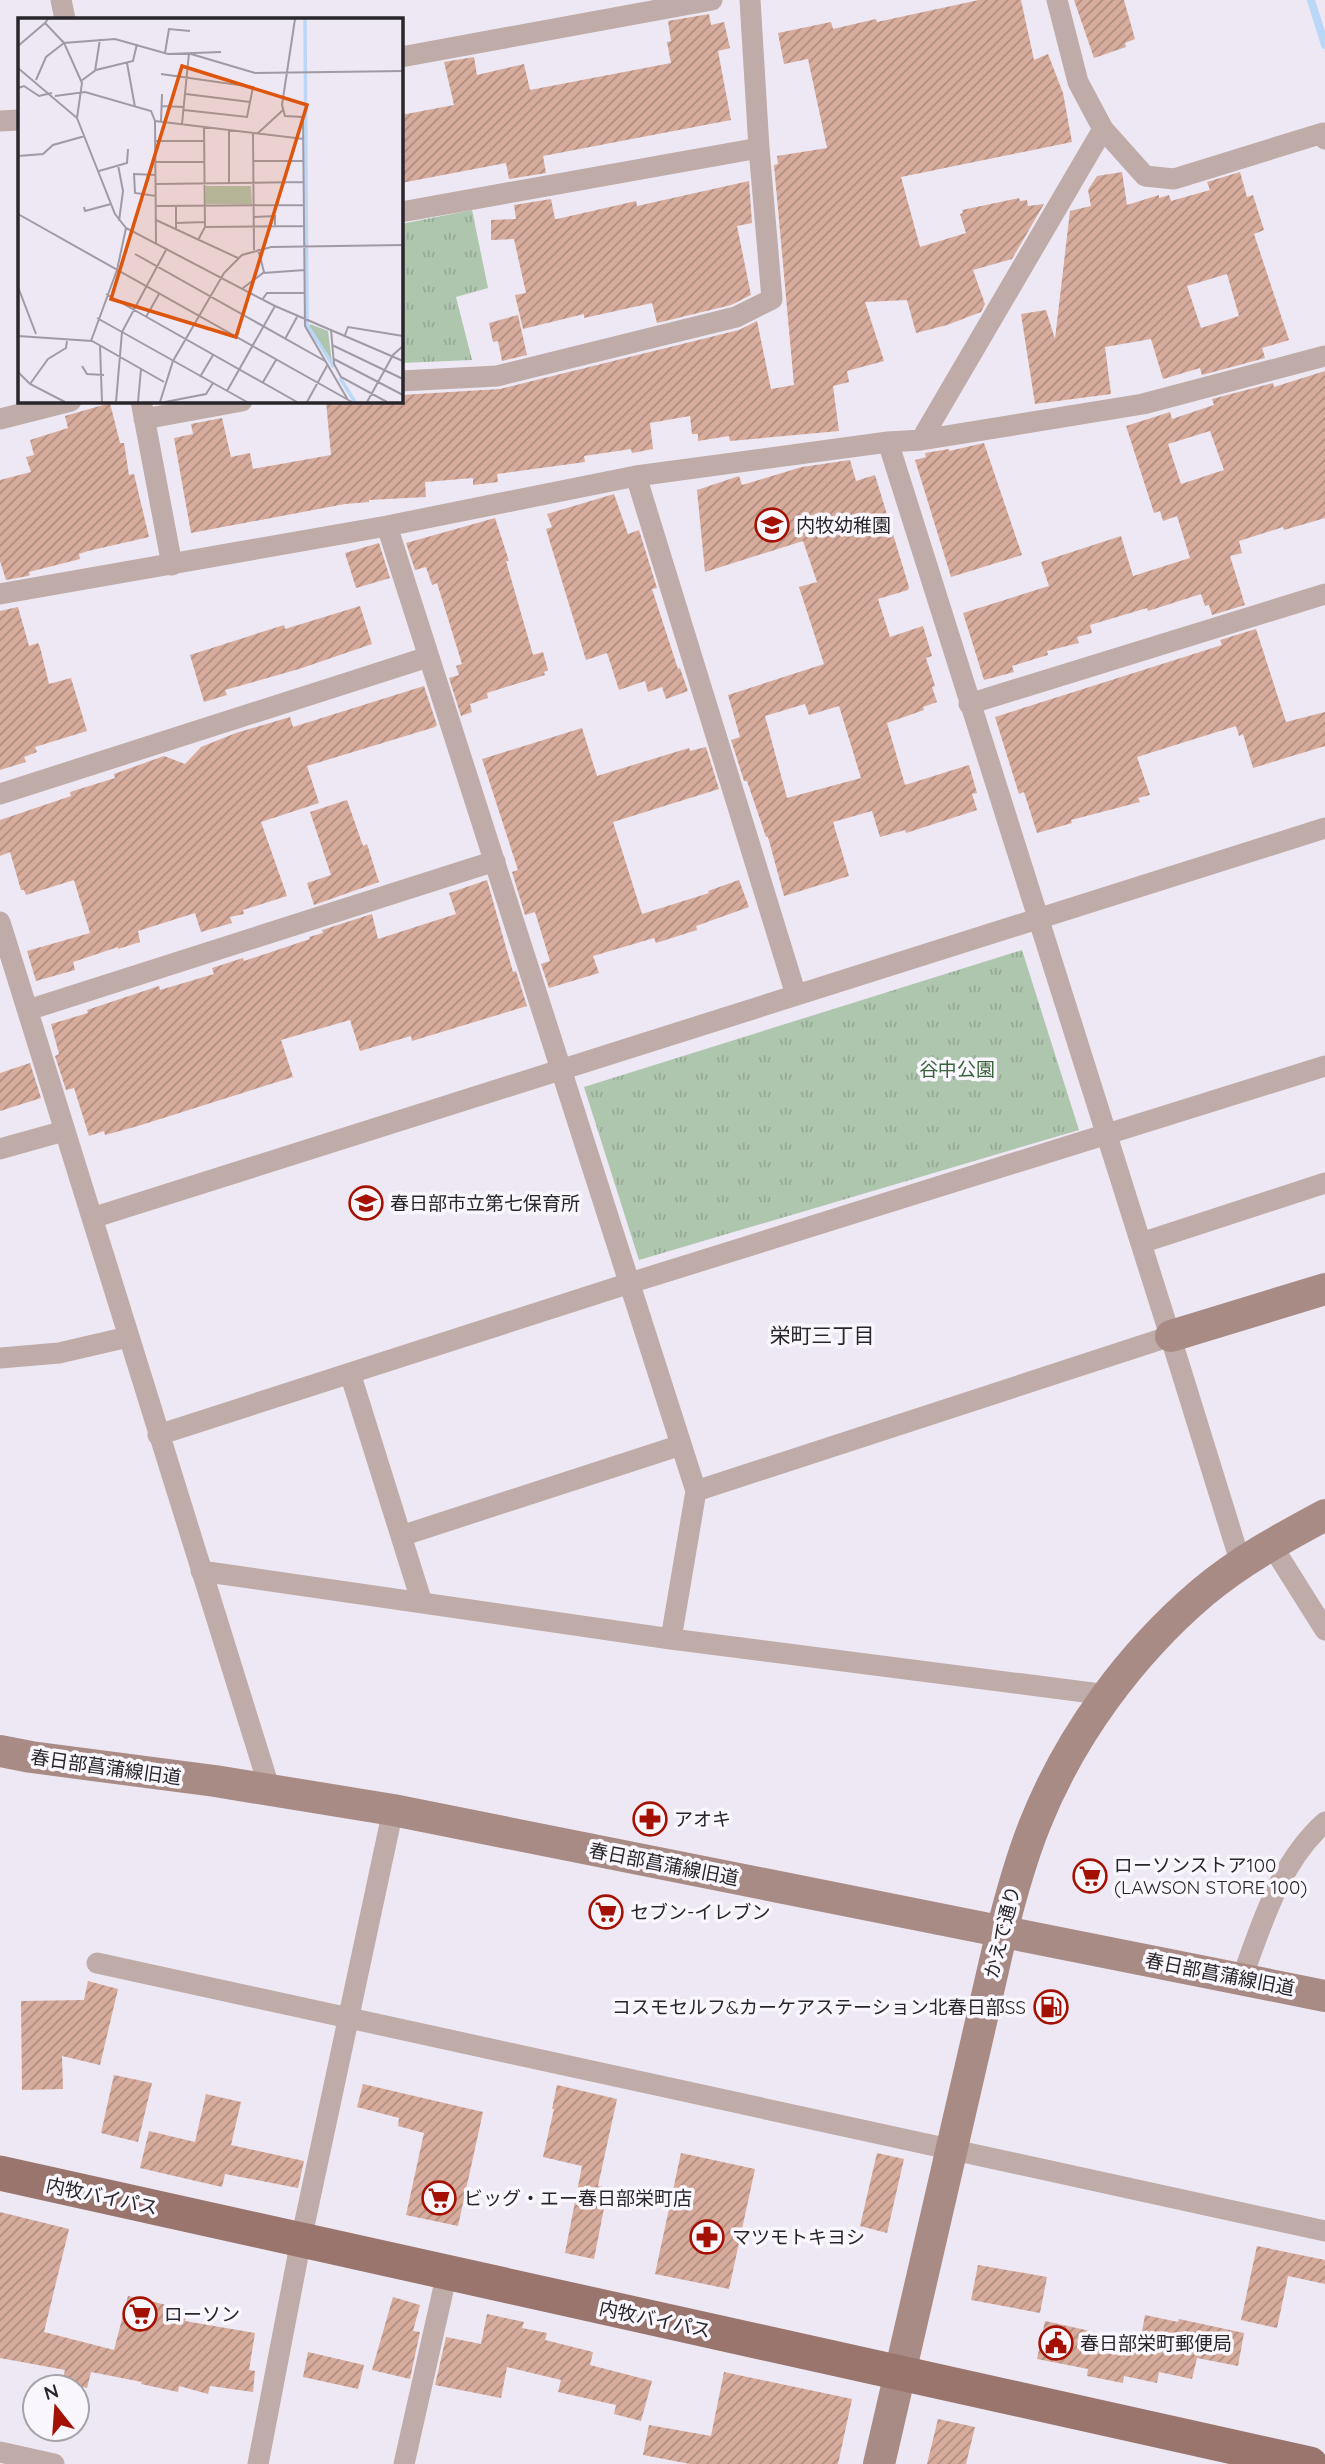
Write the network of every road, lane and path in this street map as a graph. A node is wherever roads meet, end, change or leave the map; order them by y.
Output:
1 (61, 0) edge
2 (712, 0) edge
3 (750, 0) edge
4 (1057, 0) edge
5 (65, 18) edge
6 (402, 57) edge
7 (18, 120) edge
8 (0, 121) edge
9 (1103, 129) junction
10 (1325, 139) edge
11 (759, 148) junction
12 (402, 212) edge
13 (1325, 356) edge
14 (402, 381) edge
15 (67, 402) edge
16 (231, 402) edge
17 (143, 410) edge
18 (0, 419) edge
19 (921, 440) junction
20 (888, 442) junction
21 (636, 475) junction
22 (387, 526) junction
23 (172, 565) junction
24 (0, 594) edge
25 (1325, 594) edge
26 (428, 657) junction
27 (969, 704) junction
28 (0, 793) edge
29 (1325, 828) edge
30 (495, 861) junction
31 (1037, 919) junction
32 (0, 922) edge
33 (796, 995) junction
34 (28, 1010) junction
35 (1325, 1066) edge
36 (562, 1071) junction
37 (64, 1131) junction
38 (1108, 1136) junction
39 (0, 1149) edge
40 (1325, 1183) edge
41 (92, 1219) junction
42 (1142, 1243) junction
43 (630, 1283) junction
44 (1325, 1289) edge
45 (128, 1336) junction
46 (1171, 1336) junction
47 (0, 1358) edge
48 (350, 1373) junction
49 (158, 1435) junction
50 (681, 1445) junction
51 (696, 1491) junction
52 (1325, 1515) edge
53 (401, 1536) junction
54 (1271, 1544) junction
55 (1241, 1564) junction
56 (201, 1571) junction
57 (422, 1603) junction
58 (1325, 1630) edge
59 (671, 1639) junction
60 (1108, 1695) junction
61 (0, 1751) edge
62 (271, 1790) junction
63 (393, 1810) junction
64 (1325, 1822) edge
65 (1002, 1931) junction
66 (97, 1963) dead end
67 (1242, 1978) junction
68 (1325, 1996) edge
69 (350, 2017) junction
70 (952, 2148) junction
71 (0, 2174) edge
72 (1325, 2231) edge
73 (301, 2240) junction
74 (447, 2273) junction
75 (900, 2373) junction
76 (0, 2452) edge
77 (54, 2464) edge
78 (258, 2464) edge
79 (404, 2464) edge
80 (879, 2464) edge
81 (1310, 2464) edge

1 - 5 street
2 - 6 street
3 - 11 street
4 - 9 street
7 - 8 street
9 - 10 street
9 - 19 street
11 - 12 street
11 - 14 street
13 - 19 street
15 - 18 street
16 - 17 street
17 - 23 street
19 - 20 street
20 - 21 street
20 - 27 street
21 - 22 street
21 - 33 street
22 - 23 street
22 - 26 street
23 - 24 street
25 - 27 street
26 - 28 street
26 - 30 street
27 - 31 street
29 - 31 street
30 - 34 street
30 - 36 street
31 - 33 street
31 - 38 street
32 - 34 street
33 - 36 street
34 - 37 street
35 - 38 street
36 - 41 street
36 - 43 street
37 - 39 street
37 - 41 street
38 - 42 street
38 - 43 street
40 - 42 street
41 - 45 street
42 - 46 street
43 - 48 street
43 - 50 street
44 - 46 street
45 - 47 street
45 - 49 street
46 - 51 street
46 - 55 street
48 - 49 street
48 - 53 street
49 - 56 street
50 - 51 street
50 - 53 street
51 - 59 street
52 - 54 street, かえで通り
53 - 57 street
54 - 55 street, かえで通り
54 - 58 street
55 - 60 street, かえで通り
56 - 57 street
56 - 62 street
57 - 59 street
59 - 60 street
60 - 65 street, かえで通り
61 - 62 street, 春日部菖蒲線旧道
62 - 63 street, 春日部菖蒲線旧道
63 - 65 street, 春日部菖蒲線旧道
63 - 69 street
64 - 67 street
65 - 67 street, 春日部菖蒲線旧道
65 - 70 street, かえで通り
66 - 69 street
67 - 68 street, 春日部菖蒲線旧道
69 - 70 street
69 - 73 street
70 - 72 street
70 - 75 street, かえで通り
71 - 73 main road, 内牧バイパス
73 - 74 main road, 内牧バイパス
73 - 78 street
74 - 75 main road, 内牧バイパス
74 - 79 street
75 - 80 street, かえで通り
75 - 81 main road, 内牧バイパス
76 - 77 street

